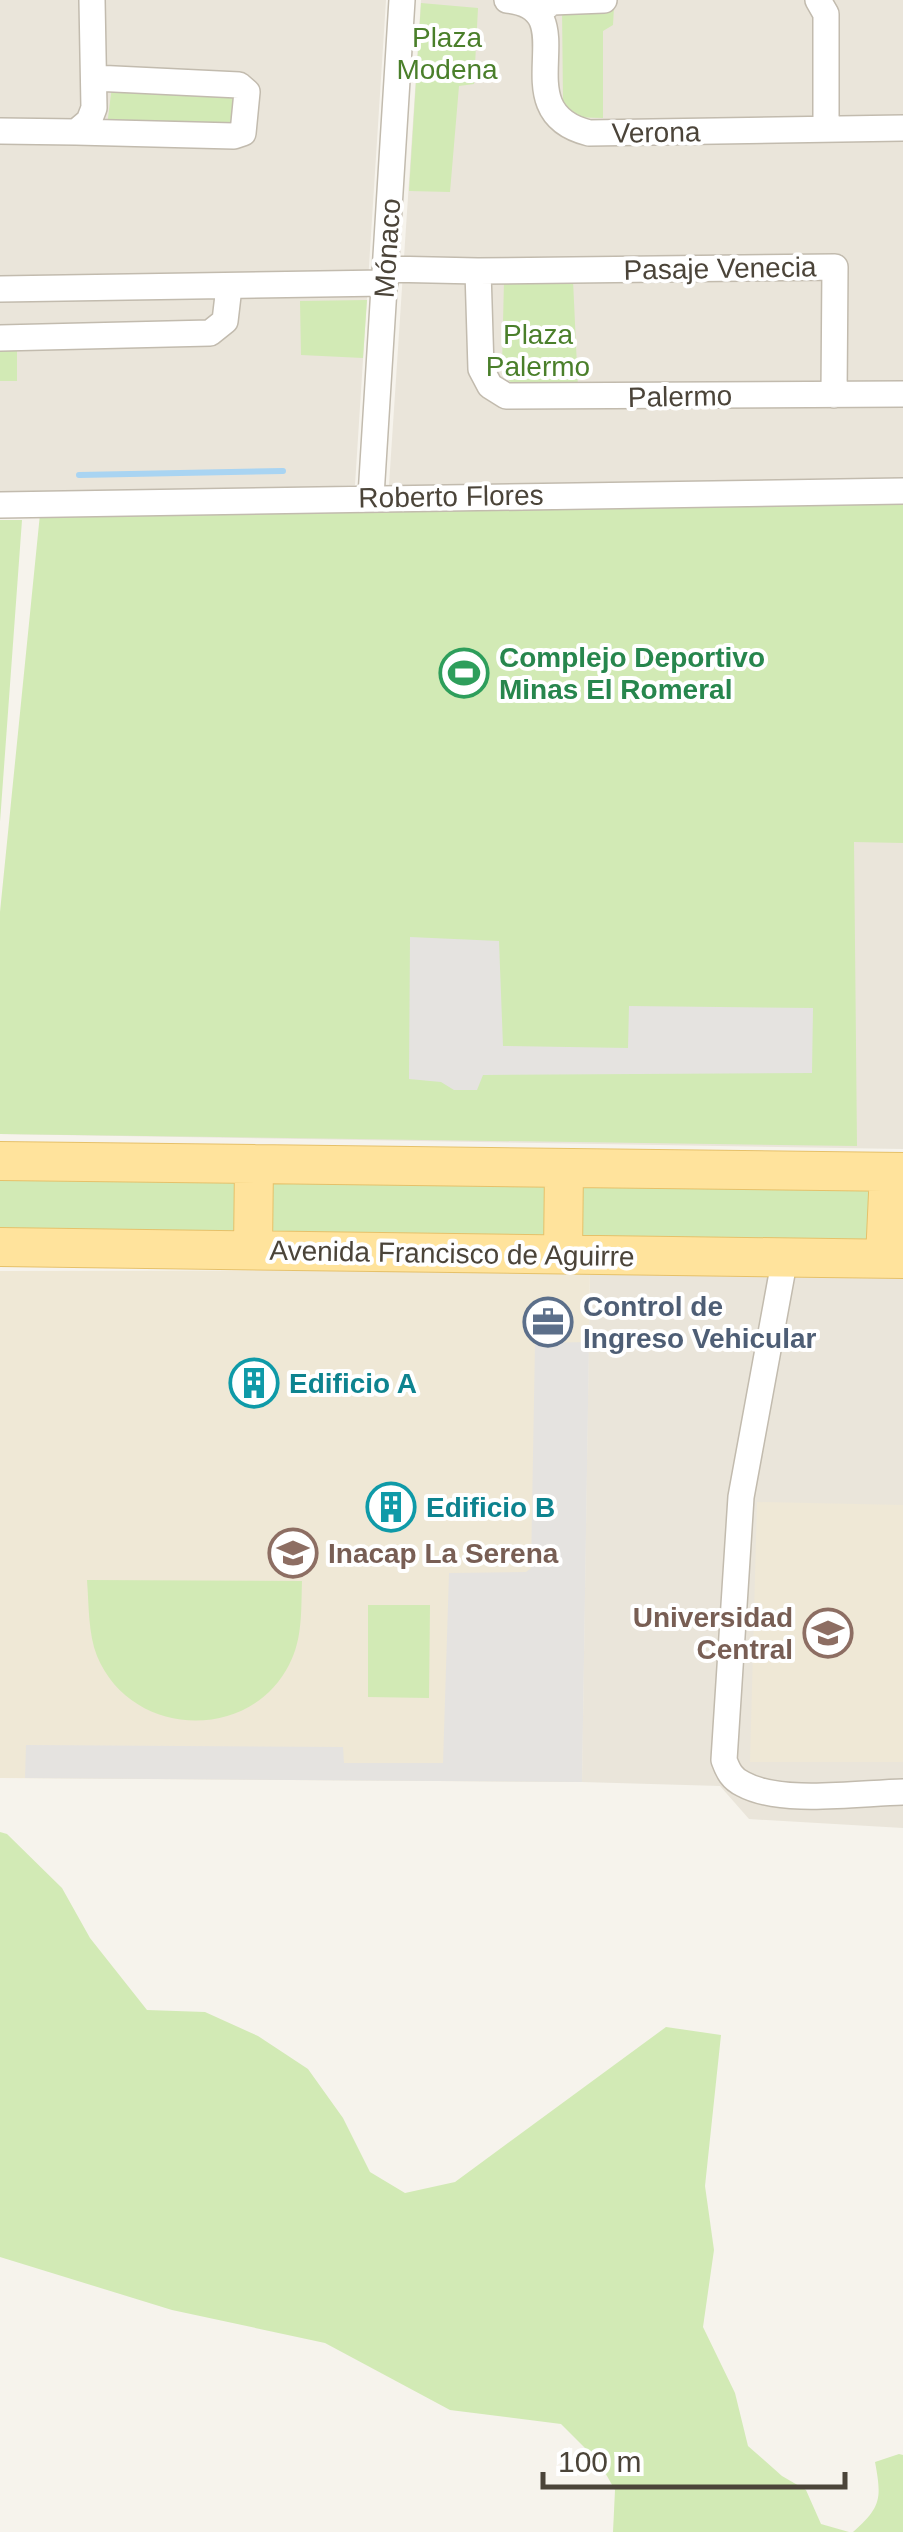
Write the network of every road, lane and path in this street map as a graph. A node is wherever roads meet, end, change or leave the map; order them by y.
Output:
1 (92, 0) edge
2 (402, 0) edge
3 (507, 0) edge
4 (604, 0) edge
5 (818, 0) edge
6 (539, 12) junction
7 (94, 78) junction
8 (903, 128) edge
9 (826, 129) junction
10 (0, 130) edge
11 (76, 132) junction
12 (478, 270) junction
13 (385, 276) junction
14 (229, 287) junction
15 (0, 288) edge
16 (0, 338) edge
17 (903, 394) edge
18 (834, 395) junction
19 (903, 490) edge
20 (371, 496) junction
21 (0, 504) edge
22 (0, 1161) edge
23 (254, 1164) junction
24 (564, 1168) junction
25 (896, 1172) edge
26 (0, 1247) edge
27 (253, 1250) junction
28 (562, 1254) junction
29 (786, 1257) junction
30 (894, 1258) edge
31 (903, 1792) edge

1 - 7 street
2 - 13 street, Mónaco
3 - 6 street
4 - 6 street
5 - 9 street
6 - 9 street, Verona
7 - 11 street
7 - 11 street
8 - 9 street, Verona
10 - 11 street
12 - 13 street
12 - 18 street, Palermo
12 - 18 street, Pasaje Venecia
13 - 14 street
13 - 20 street, Mónaco
14 - 15 street
14 - 16 street
17 - 18 street, Palermo
19 - 20 street, Roberto Flores
20 - 21 street, Roberto Flores
22 - 23 main road
23 - 24 main road
23 - 27 main road
24 - 25 main road
24 - 28 main road
25 - 30 main road
26 - 27 main road, Avenida Francisco de Aguirre
27 - 28 main road, Avenida Francisco de Aguirre
28 - 29 main road, Avenida Francisco de Aguirre
29 - 30 main road, Avenida Francisco de Aguirre
29 - 31 street

